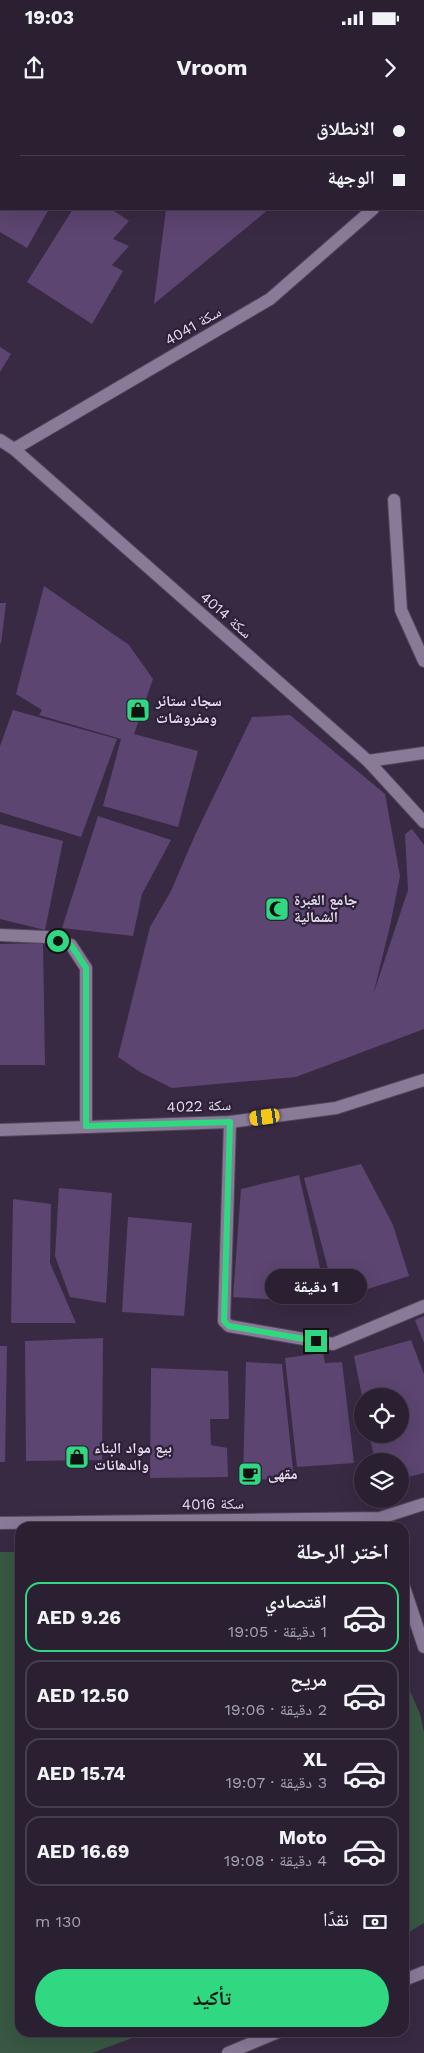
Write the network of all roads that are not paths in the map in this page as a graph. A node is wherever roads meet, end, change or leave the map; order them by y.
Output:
1 (372, 210) edge
2 (0, 440) edge
3 (14, 450) junction
4 (394, 500) dead end
5 (424, 661) edge
6 (424, 753) edge
7 (368, 762) junction
8 (424, 822) edge
9 (0, 935) edge
10 (424, 1080) edge
11 (230, 1122) junction
12 (86, 1126) junction
13 (0, 1130) edge
14 (424, 1306) edge
15 (424, 1504) edge
16 (384, 1522) edge
17 (0, 1523) edge
18 (15, 1523) edge
19 (409, 1602) edge
20 (424, 1647) edge
21 (424, 1972) edge
22 (409, 1978) edge
23 (266, 2037) edge
24 (228, 2053) edge

1 - 3 street, سكة 4041
2 - 3 street, سكة 4014
3 - 7 street, سكة 4014
4 - 5 street
6 - 7 street
7 - 8 street, سكة 4014
9 - 12 street
10 - 11 street, سكة 4022
11 - 12 street, سكة 4022
11 - 14 street
12 - 13 street, سكة 4022
15 - 16 street, سكة 4016
17 - 18 street, سكة 4016
19 - 20 street
21 - 22 street
23 - 24 street

